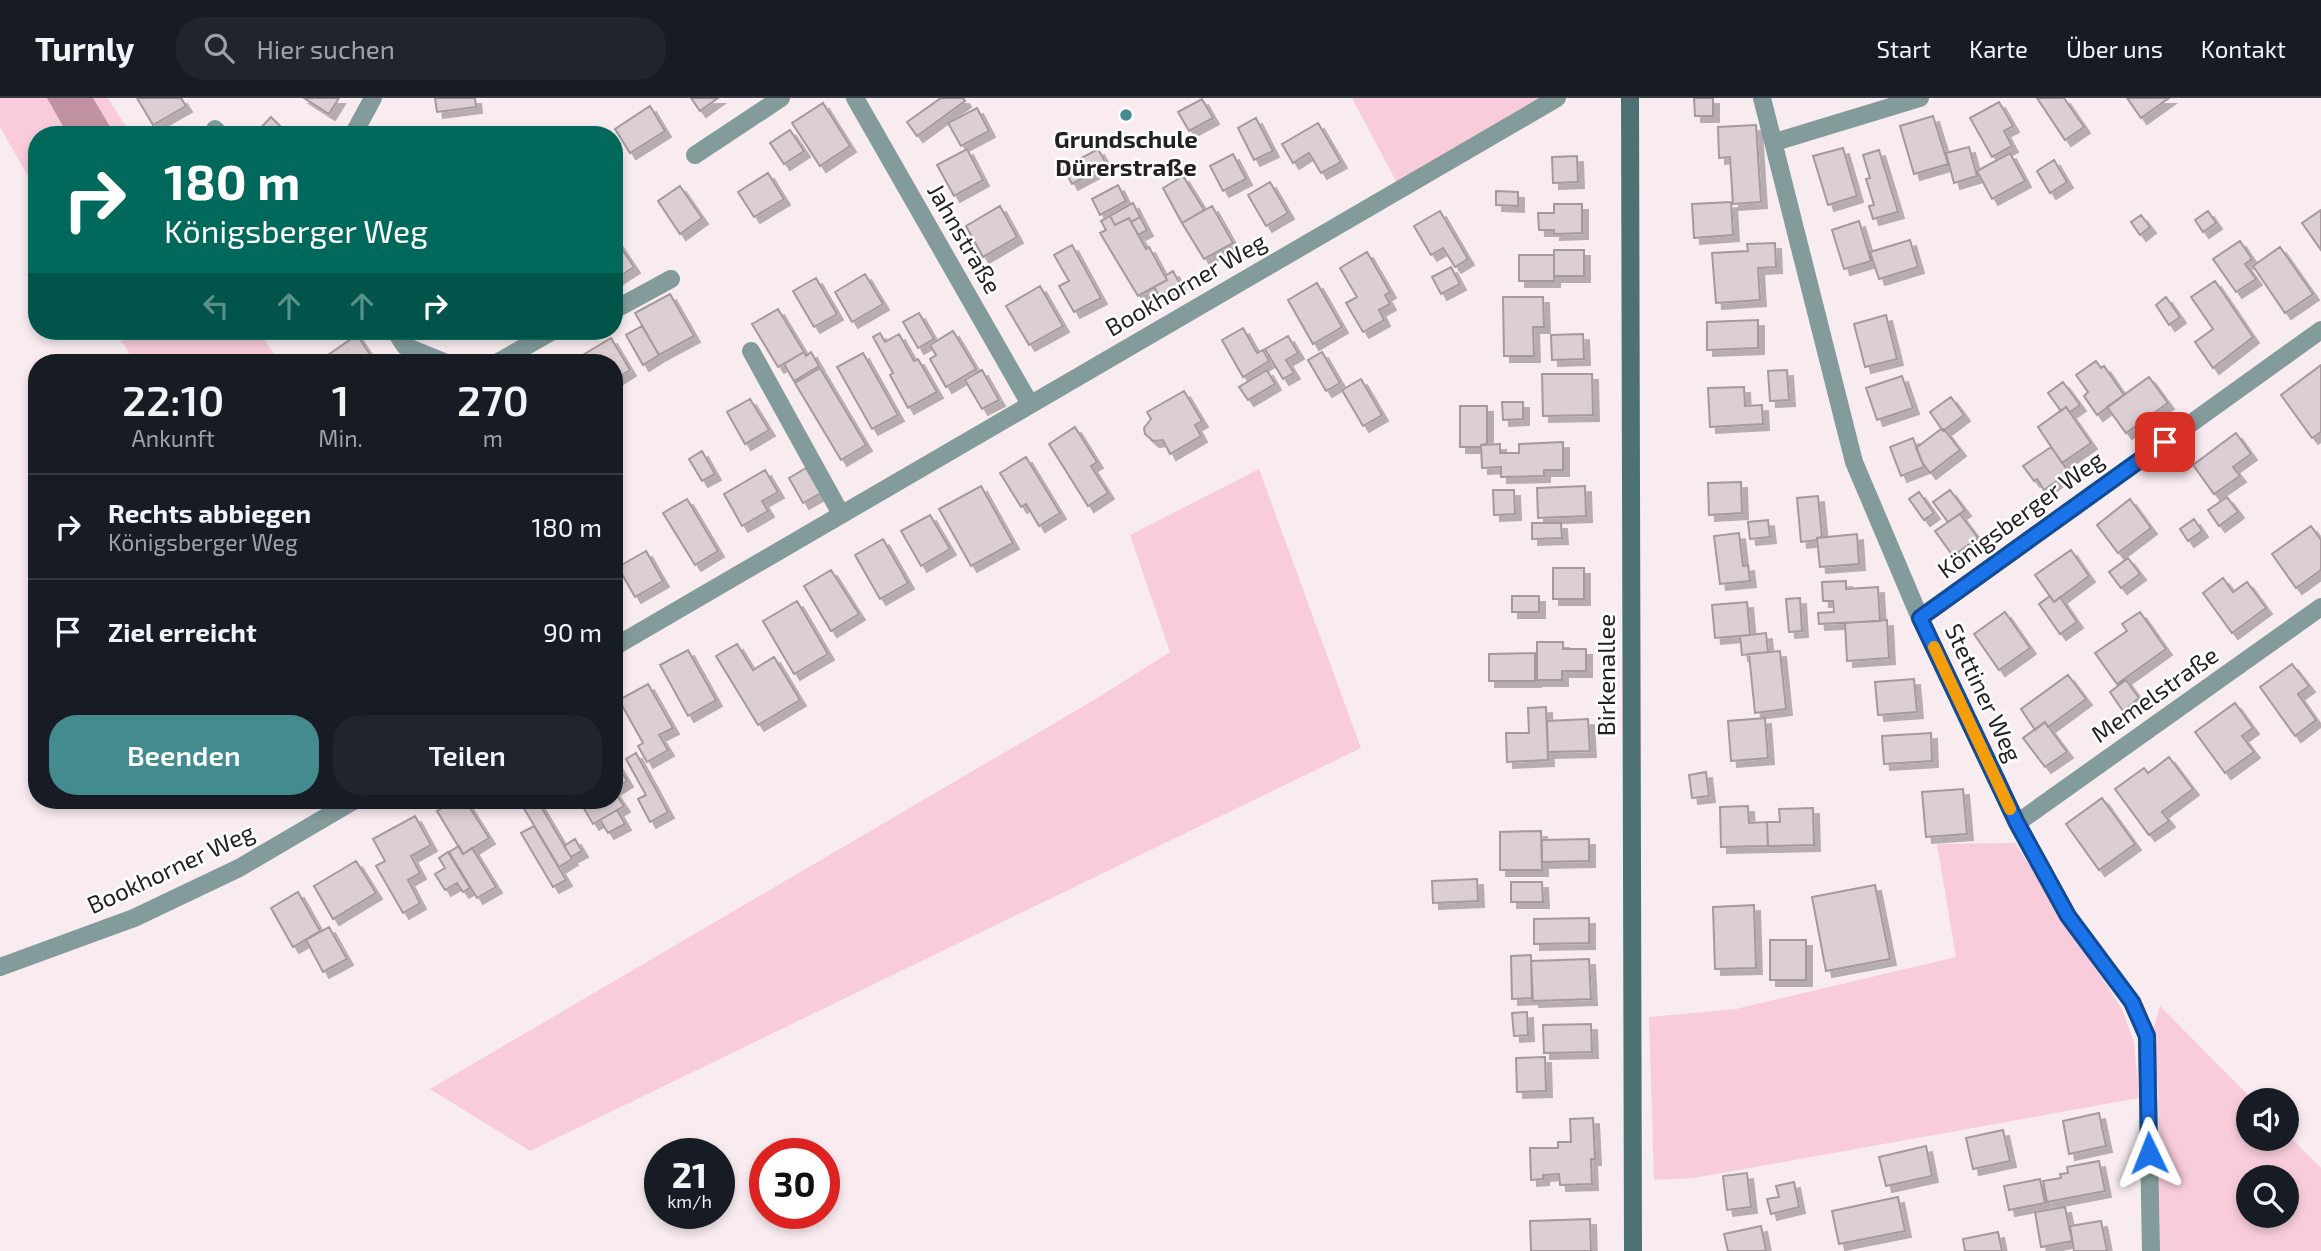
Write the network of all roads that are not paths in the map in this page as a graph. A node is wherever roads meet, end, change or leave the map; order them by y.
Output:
1 (373, 98) edge
2 (781, 98) edge
3 (855, 98) edge
4 (1557, 98) edge
5 (1630, 98) edge
6 (1762, 98) edge
7 (1920, 98) edge
8 (358, 126) edge
9 (1775, 142) junction
10 (695, 155) dead end
11 (671, 279) dead end
12 (623, 305) edge
13 (2321, 330) edge
14 (401, 340) edge
15 (538, 340) edge
16 (751, 351) dead end
17 (424, 354) edge
18 (512, 354) edge
19 (1030, 404) junction
20 (841, 514) junction
21 (2321, 607) edge
22 (1920, 618) junction
23 (623, 642) edge
24 (340, 809) edge
25 (2017, 823) junction
26 (0, 967) edge
27 (1633, 1251) edge
28 (2151, 1251) edge

1 - 8 street
2 - 10 street
3 - 19 street, Jahnstraße
4 - 19 street, Bookhorner Weg
5 - 27 street, Birkenallee
6 - 9 street, Stettiner Weg
7 - 9 street
9 - 22 street, Stettiner Weg
11 - 12 street
13 - 22 street, Königsberger Weg
14 - 17 street
15 - 18 street
16 - 20 street
19 - 20 street, Bookhorner Weg
20 - 23 street, Bookhorner Weg
21 - 25 street, Memelstraße
22 - 25 street, Stettiner Weg
24 - 26 street, Bookhorner Weg
25 - 28 street, Stettiner Weg

